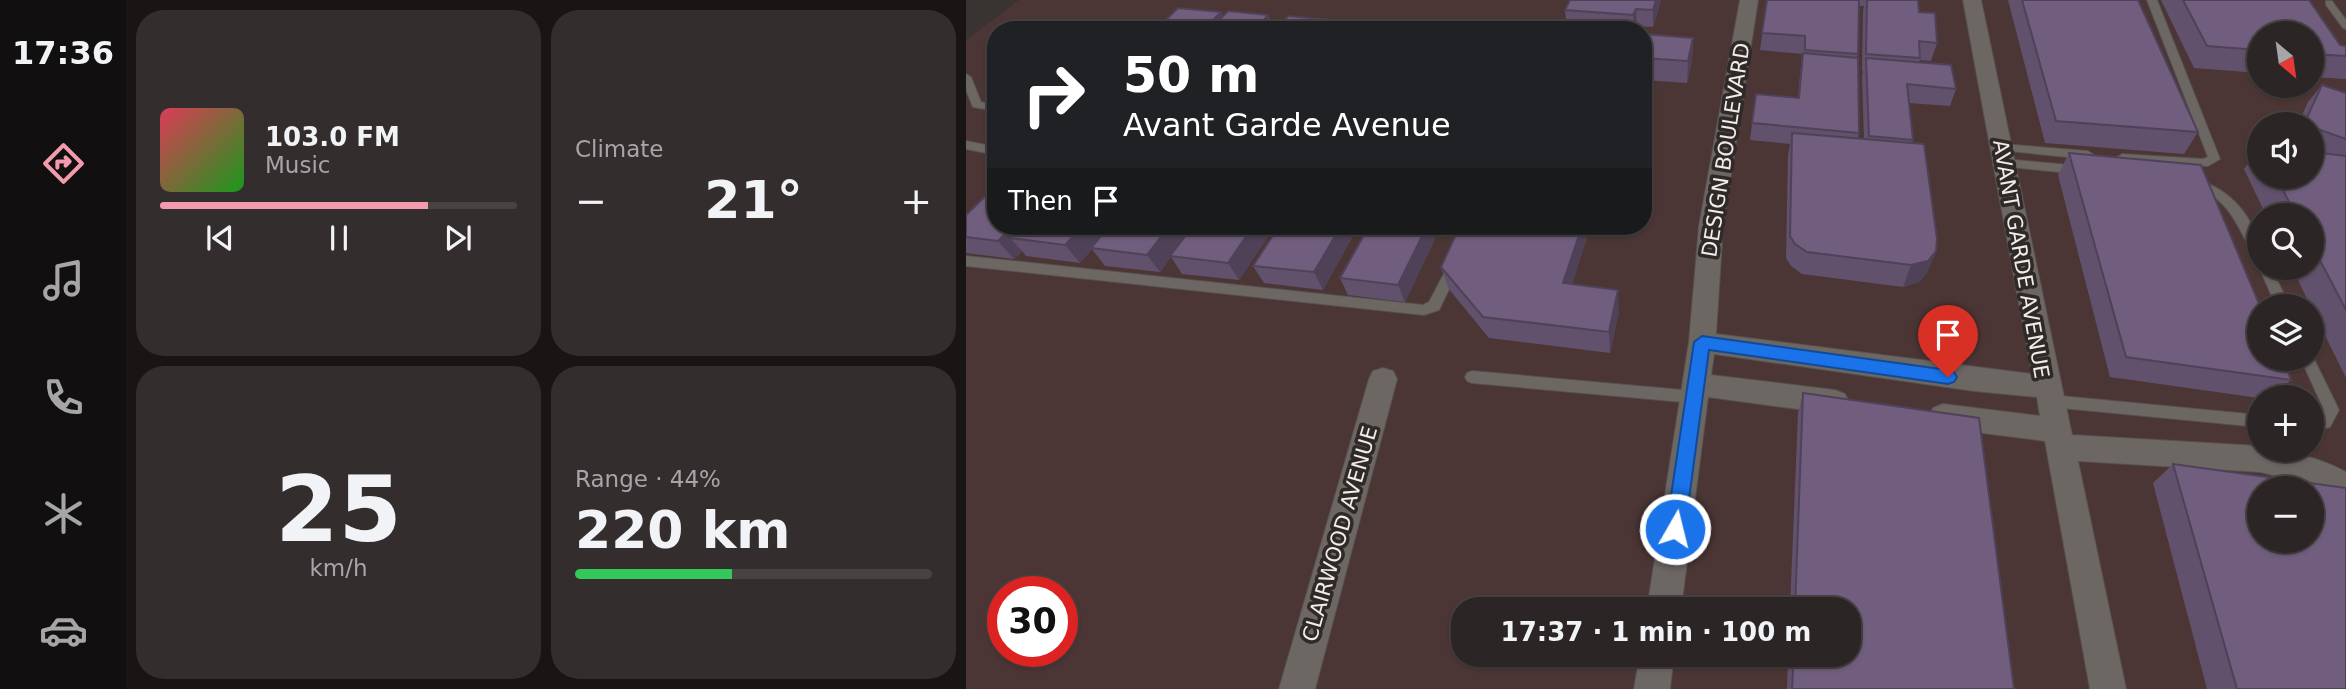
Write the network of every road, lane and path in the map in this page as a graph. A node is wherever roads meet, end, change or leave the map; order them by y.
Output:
1 (1749, 0) edge
2 (1972, 0) edge
3 (2152, 0) edge
4 (2326, 2) edge
5 (2346, 4) edge
6 (2346, 26) edge
7 (966, 77) edge
8 (987, 107) edge
9 (966, 145) edge
10 (987, 149) edge
11 (2003, 156) junction
12 (2099, 156) edge
13 (2113, 157) edge
14 (2088, 171) edge
15 (2185, 181) edge
16 (2247, 230) edge
17 (1458, 260) edge
18 (966, 261) edge
19 (1702, 342) junction
20 (1472, 377) dead end
21 (1383, 379) dead end
22 (1695, 391) junction
23 (2324, 393) edge
24 (2049, 394) junction
25 (1860, 405) edge
26 (1914, 412) edge
27 (2247, 419) edge
28 (2324, 422) edge
29 (2057, 439) junction
30 (2346, 488) edge
31 (1666, 597) edge
32 (1655, 667) edge
33 (1297, 689) edge
34 (1652, 689) edge
35 (2108, 689) edge

1 - 19 street, DESIGN BOULEVARD
2 - 11 street, AVANT GARDE AVENUE
3 - 13 lane
4 - 5 lane
4 - 6 lane
7 - 8 lane
9 - 10 lane
11 - 12 lane
11 - 14 lane
11 - 24 street, AVANT GARDE AVENUE
15 - 16 lane
17 - 18 lane
19 - 22 street, DESIGN BOULEVARD
19 - 24 street, AVANT GARDE AVENUE
20 - 22 lane
21 - 33 street, CLAIRWOOD AVENUE
22 - 25 street
22 - 31 street, DESIGN BOULEVARD
23 - 28 lane
24 - 27 lane
24 - 29 street
26 - 29 street
29 - 30 street
29 - 35 street
32 - 34 street

